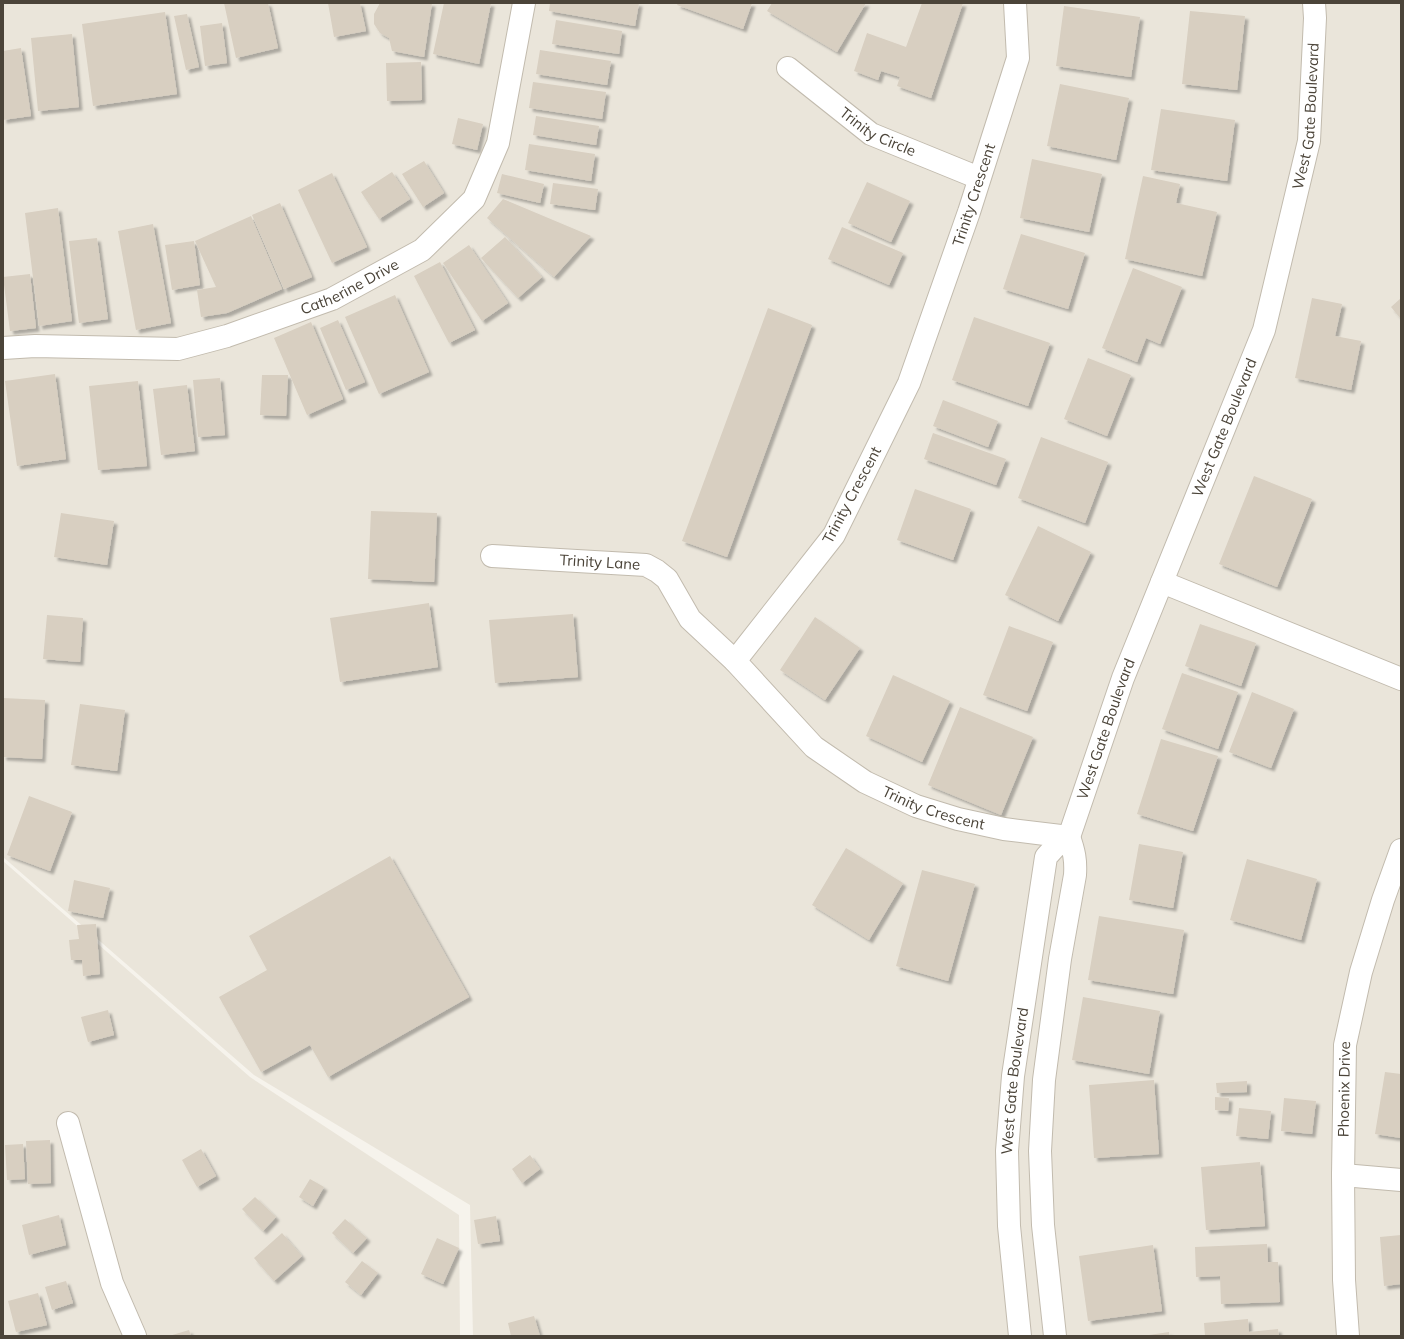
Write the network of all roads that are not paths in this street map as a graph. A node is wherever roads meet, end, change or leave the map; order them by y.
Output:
1 (524, 3) edge
2 (1015, 3) edge
3 (1314, 3) edge
4 (788, 68) dead end
5 (979, 178) junction
6 (3, 348) edge
7 (492, 556) dead end
8 (1162, 582) junction
9 (735, 661) junction
10 (1401, 679) edge
11 (1068, 837) junction
12 (1401, 850) edge
13 (68, 1123) dead end
14 (1343, 1175) junction
15 (1401, 1180) edge
16 (135, 1336) edge
17 (1020, 1336) edge
18 (1055, 1336) edge
19 (1348, 1336) edge

1 - 6 street, Catherine Drive
2 - 5 street, Trinity Crescent
3 - 8 street, West Gate Boulevard
4 - 5 street, Trinity Circle
5 - 9 street, Trinity Crescent
7 - 9 street, Trinity Lane
8 - 10 street
8 - 11 street, West Gate Boulevard
9 - 11 street, Trinity Crescent
11 - 17 street, West Gate Boulevard
11 - 18 street, West Gate Boulevard
12 - 14 street, Phoenix Drive
13 - 16 street
14 - 15 street
14 - 19 street, Phoenix Drive

